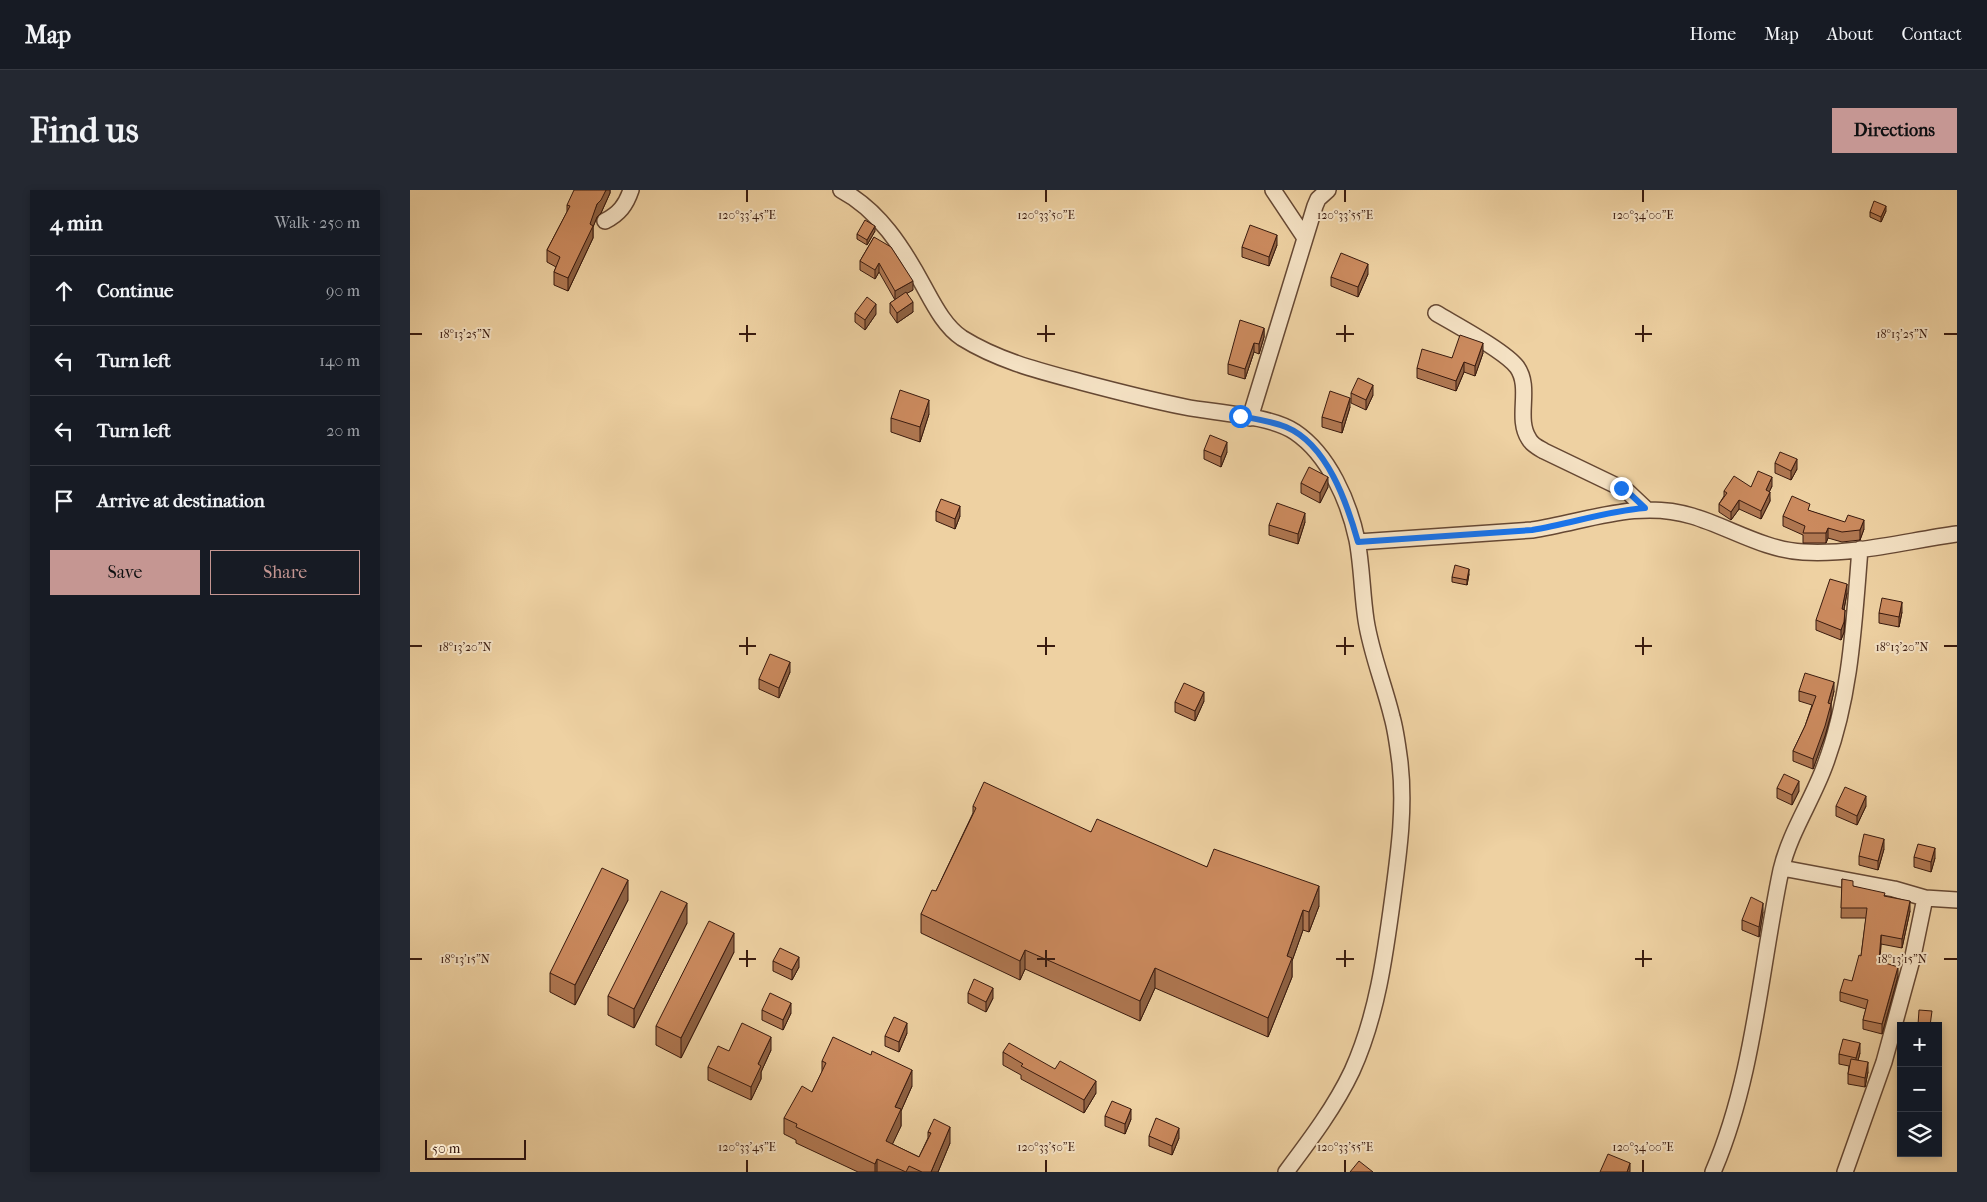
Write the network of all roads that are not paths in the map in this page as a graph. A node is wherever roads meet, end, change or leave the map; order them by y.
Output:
1 (631, 190) edge
2 (841, 190) edge
3 (1273, 190) edge
4 (1328, 190) edge
5 (605, 221) dead end
6 (1305, 238) junction
7 (1436, 313) dead end
8 (1250, 418) junction
9 (1645, 508) junction
10 (1957, 534) edge
11 (1358, 542) junction
12 (1860, 550) junction
13 (1782, 868) junction
14 (1925, 898) junction
15 (1957, 900) edge
16 (1286, 1172) edge
17 (1713, 1172) edge
18 (1844, 1172) edge

1 - 5 street
2 - 8 street
3 - 6 street
4 - 6 street
6 - 8 street
7 - 9 street
8 - 11 street
9 - 11 street
9 - 12 street
10 - 12 street
11 - 16 street
12 - 13 street
13 - 14 street
13 - 17 street
14 - 15 street
14 - 18 street

